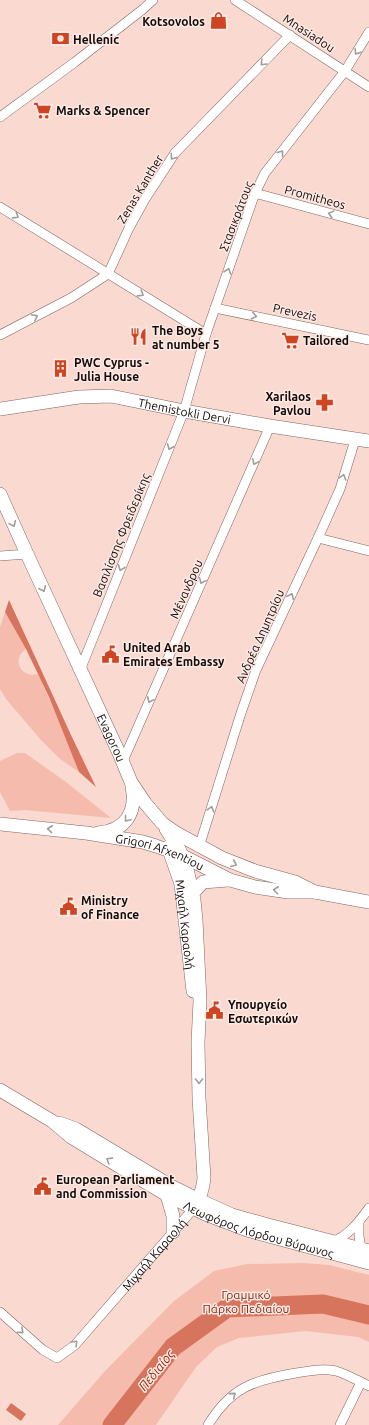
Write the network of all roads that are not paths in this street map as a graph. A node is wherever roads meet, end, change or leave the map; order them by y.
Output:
1 (153, 0) edge
2 (235, 0) edge
3 (369, 32) edge
4 (290, 35) junction
5 (345, 71) junction
6 (369, 87) edge
7 (0, 117) edge
8 (255, 193) junction
9 (0, 207) edge
10 (369, 224) edge
11 (108, 274) junction
12 (215, 308) junction
13 (206, 334) junction
14 (0, 335) edge
15 (369, 340) edge
16 (3, 410) edge
17 (184, 411) junction
18 (270, 426) junction
19 (355, 440) junction
20 (369, 441) edge
21 (0, 494) edge
22 (318, 538) junction
23 (369, 551) edge
24 (27, 554) junction
25 (0, 556) edge
26 (81, 668) junction
27 (123, 761) junction
28 (131, 782) junction
29 (138, 793) junction
30 (162, 823) junction
31 (0, 824) edge
32 (86, 833) junction
33 (199, 846) junction
34 (170, 851) junction
35 (182, 856) junction
36 (225, 877) junction
37 (315, 892) junction
38 (193, 893) junction
39 (369, 902) edge
40 (198, 1042) junction
41 (0, 1090) edge
42 (52, 1120) junction
43 (167, 1195) junction
44 (196, 1204) junction
45 (369, 1208) edge
46 (358, 1223) junction
47 (173, 1232) junction
48 (332, 1242) junction
49 (365, 1250) edge
50 (369, 1263) edge
51 (0, 1312) edge
52 (365, 1384) edge
53 (208, 1425) edge
54 (340, 1425) edge

1 - 7 street
2 - 4 street, Mnasiadou
3 -> 5 street, Στασικράτους
4 - 5 street, Mnasiadou
4 -> 11 street, Zenas Kanther
5 - 6 street, Mnasiadou
8 -> 5 street, Στασικράτους
10 -> 8 street, Promitheos
12 -> 8 street, Στασικράτους
9 -> 11 street
11 -> 13 street
14 -> 11 street
12 - 13 street, Στασικράτους
12 -> 15 street, Prevezis
13 - 17 street, Στασικράτους
16 - 17 street, Themistokli Dervi
17 - 18 street, Themistokli Dervi
17 -> 26 street, Βασιλίσσης Φρειδερίκης
18 - 19 street, Themistokli Dervi
18 -> 27 street, Μένανδρου
19 - 20 street, Themistokli Dervi
22 -> 19 street, Ανδρέα Δημητρίου
21 -> 24 street, Evagorou
22 - 23 street
33 -> 22 street, Ανδρέα Δημητρίου
24 - 25 street
24 -> 26 street, Evagorou
26 - 27 street, Evagorou
27 - 28 street, Evagorou
28 - 29 street, Evagorou
28 -> 32 street
29 - 30 street, Evagorou
29 - 34 street, Μιχαήλ Καραολή
30 - 33 street, Evagorou
30 - 35 street, Μιχαήλ Καραολή
32 -> 31 street, Grigori Afxentiou
32 - 34 street, Grigori Afxentiou
33 - 36 street
33 -> 37 street, Evagorou
34 - 35 street, Grigori Afxentiou
34 - 40 street, Μιχαήλ Καραολή
35 - 36 street, Grigori Afxentiou
35 - 38 street, Μιχαήλ Καραολή
37 -> 36 street, Grigori Afxentiou
36 - 38 street
37 - 39 street
38 - 40 street, Μιχαήλ Καραολή
40 -> 44 street, Μιχαήλ Καραολή
41 - 42 street, Λεωφόρος Λόρδου Βύρωνος
43 -> 42 street, Λεωφόρος Λόρδου Βύρωνος
42 - 44 street, Λεωφόρος Λόρδου Βύρωνος
43 - 44 street, Λεωφόρος Λόρδου Βύρωνος
43 - 47 street
44 - 47 street, Μιχαήλ Καραολή
44 - 48 street, Λεωφόρος Λόρδου Βύρωνος
44 - 50 street, Λεωφόρος Λόρδου Βύρωνος
45 - 46 street
46 - 48 street
46 - 49 street
51 -> 47 street, Μιχαήλ Καραολή
48 - 49 street, Λεωφόρος Λόρδου Βύρωνος
53 -> 52 street
52 - 54 street

